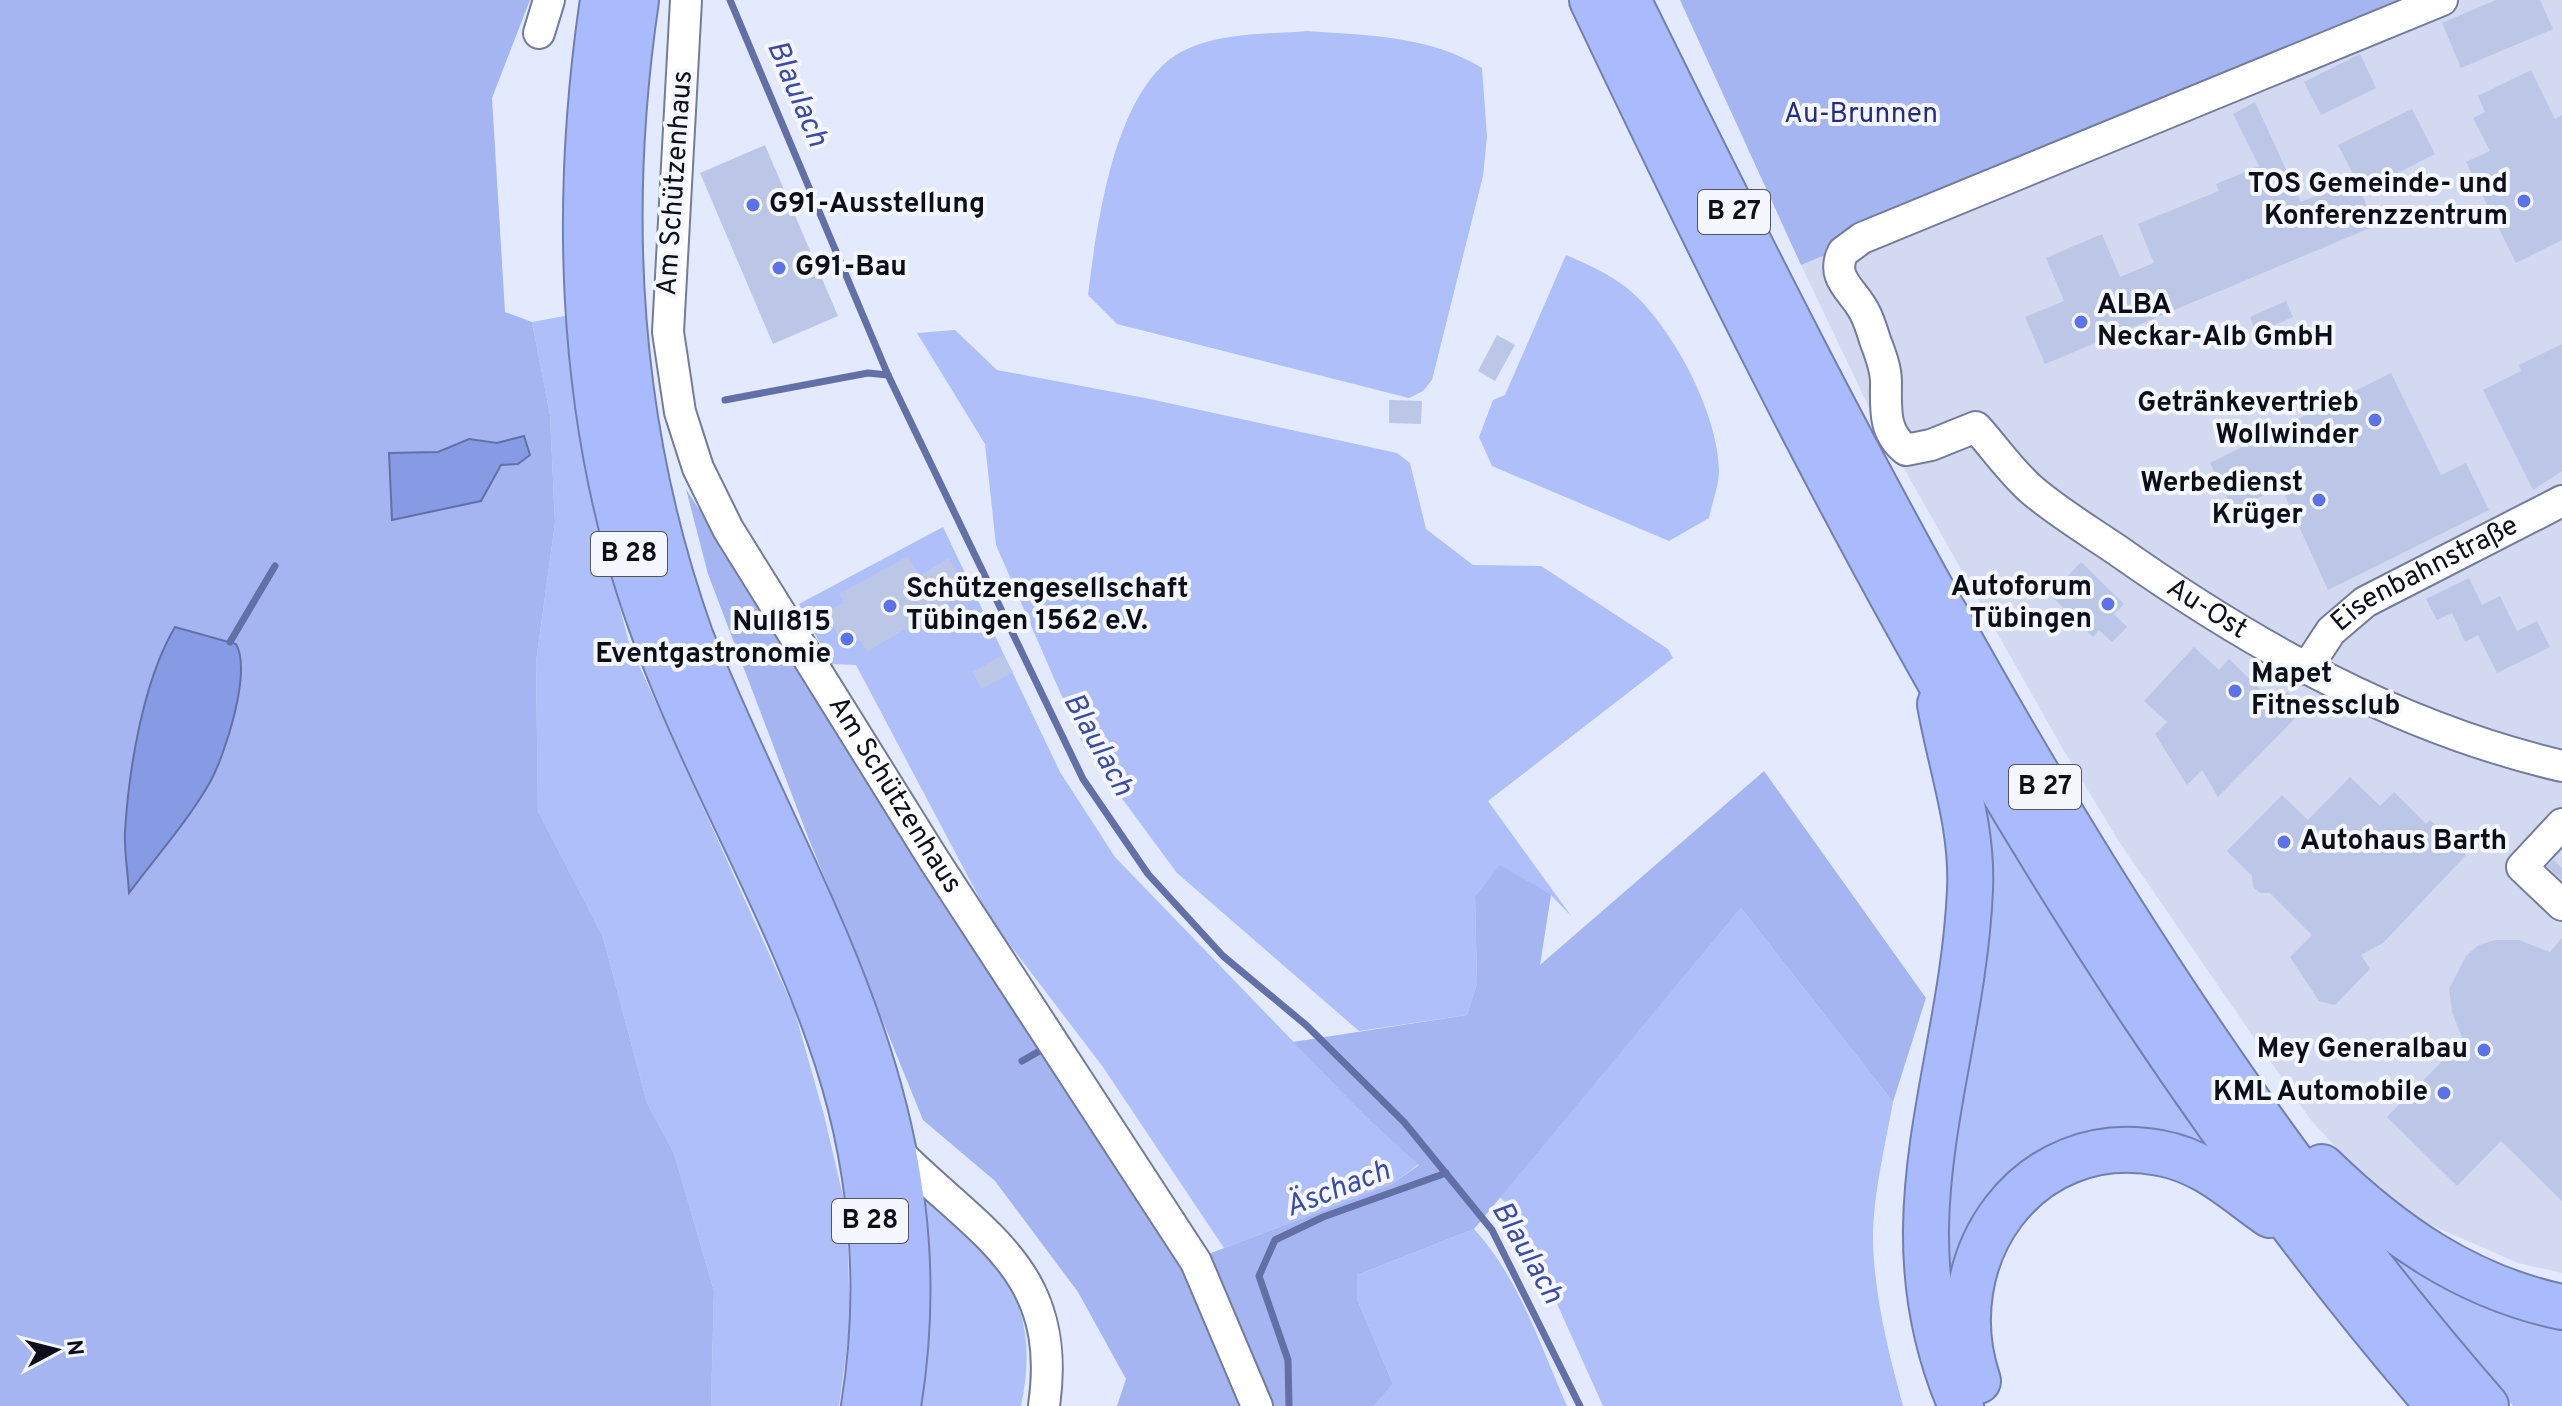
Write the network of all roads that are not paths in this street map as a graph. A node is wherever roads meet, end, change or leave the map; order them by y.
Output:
1 (549, 0) edge
2 (603, 0) edge
3 (636, 0) edge
4 (686, 0) edge
5 (1592, 0) edge
6 (1628, 0) edge
7 (2442, 0) edge
8 (539, 33) dead end
9 (2562, 501) edge
10 (1933, 666) junction
11 (2306, 669) junction
12 (2562, 766) edge
13 (2562, 824) edge
14 (2562, 905) edge
15 (2273, 1136) junction
16 (894, 1148) junction
17 (2306, 1241) junction
18 (2562, 1307) edge
19 (864, 1406) edge
20 (898, 1406) edge
21 (1044, 1406) edge
22 (1257, 1406) edge
23 (1961, 1406) edge
24 (1988, 1406) edge
25 (2439, 1406) edge
26 (2486, 1406) edge

1 - 8 street
2 - 19 highway, B 28
3 - 16 highway, B 28
4 - 22 street, Am Schützenhaus
5 - 10 highway, B 27
6 - 15 highway, B 27
7 - 11 street, Au-Ost
9 - 11 street, Eisenbahnstraße
10 - 17 highway, B 27
10 - 23 highway
11 - 12 street, Au-Ost
13 - 14 street
15 - 18 highway
15 - 26 highway, B 27
16 - 20 highway, B 28
16 - 21 street
17 - 24 highway
17 - 25 highway, B 27

